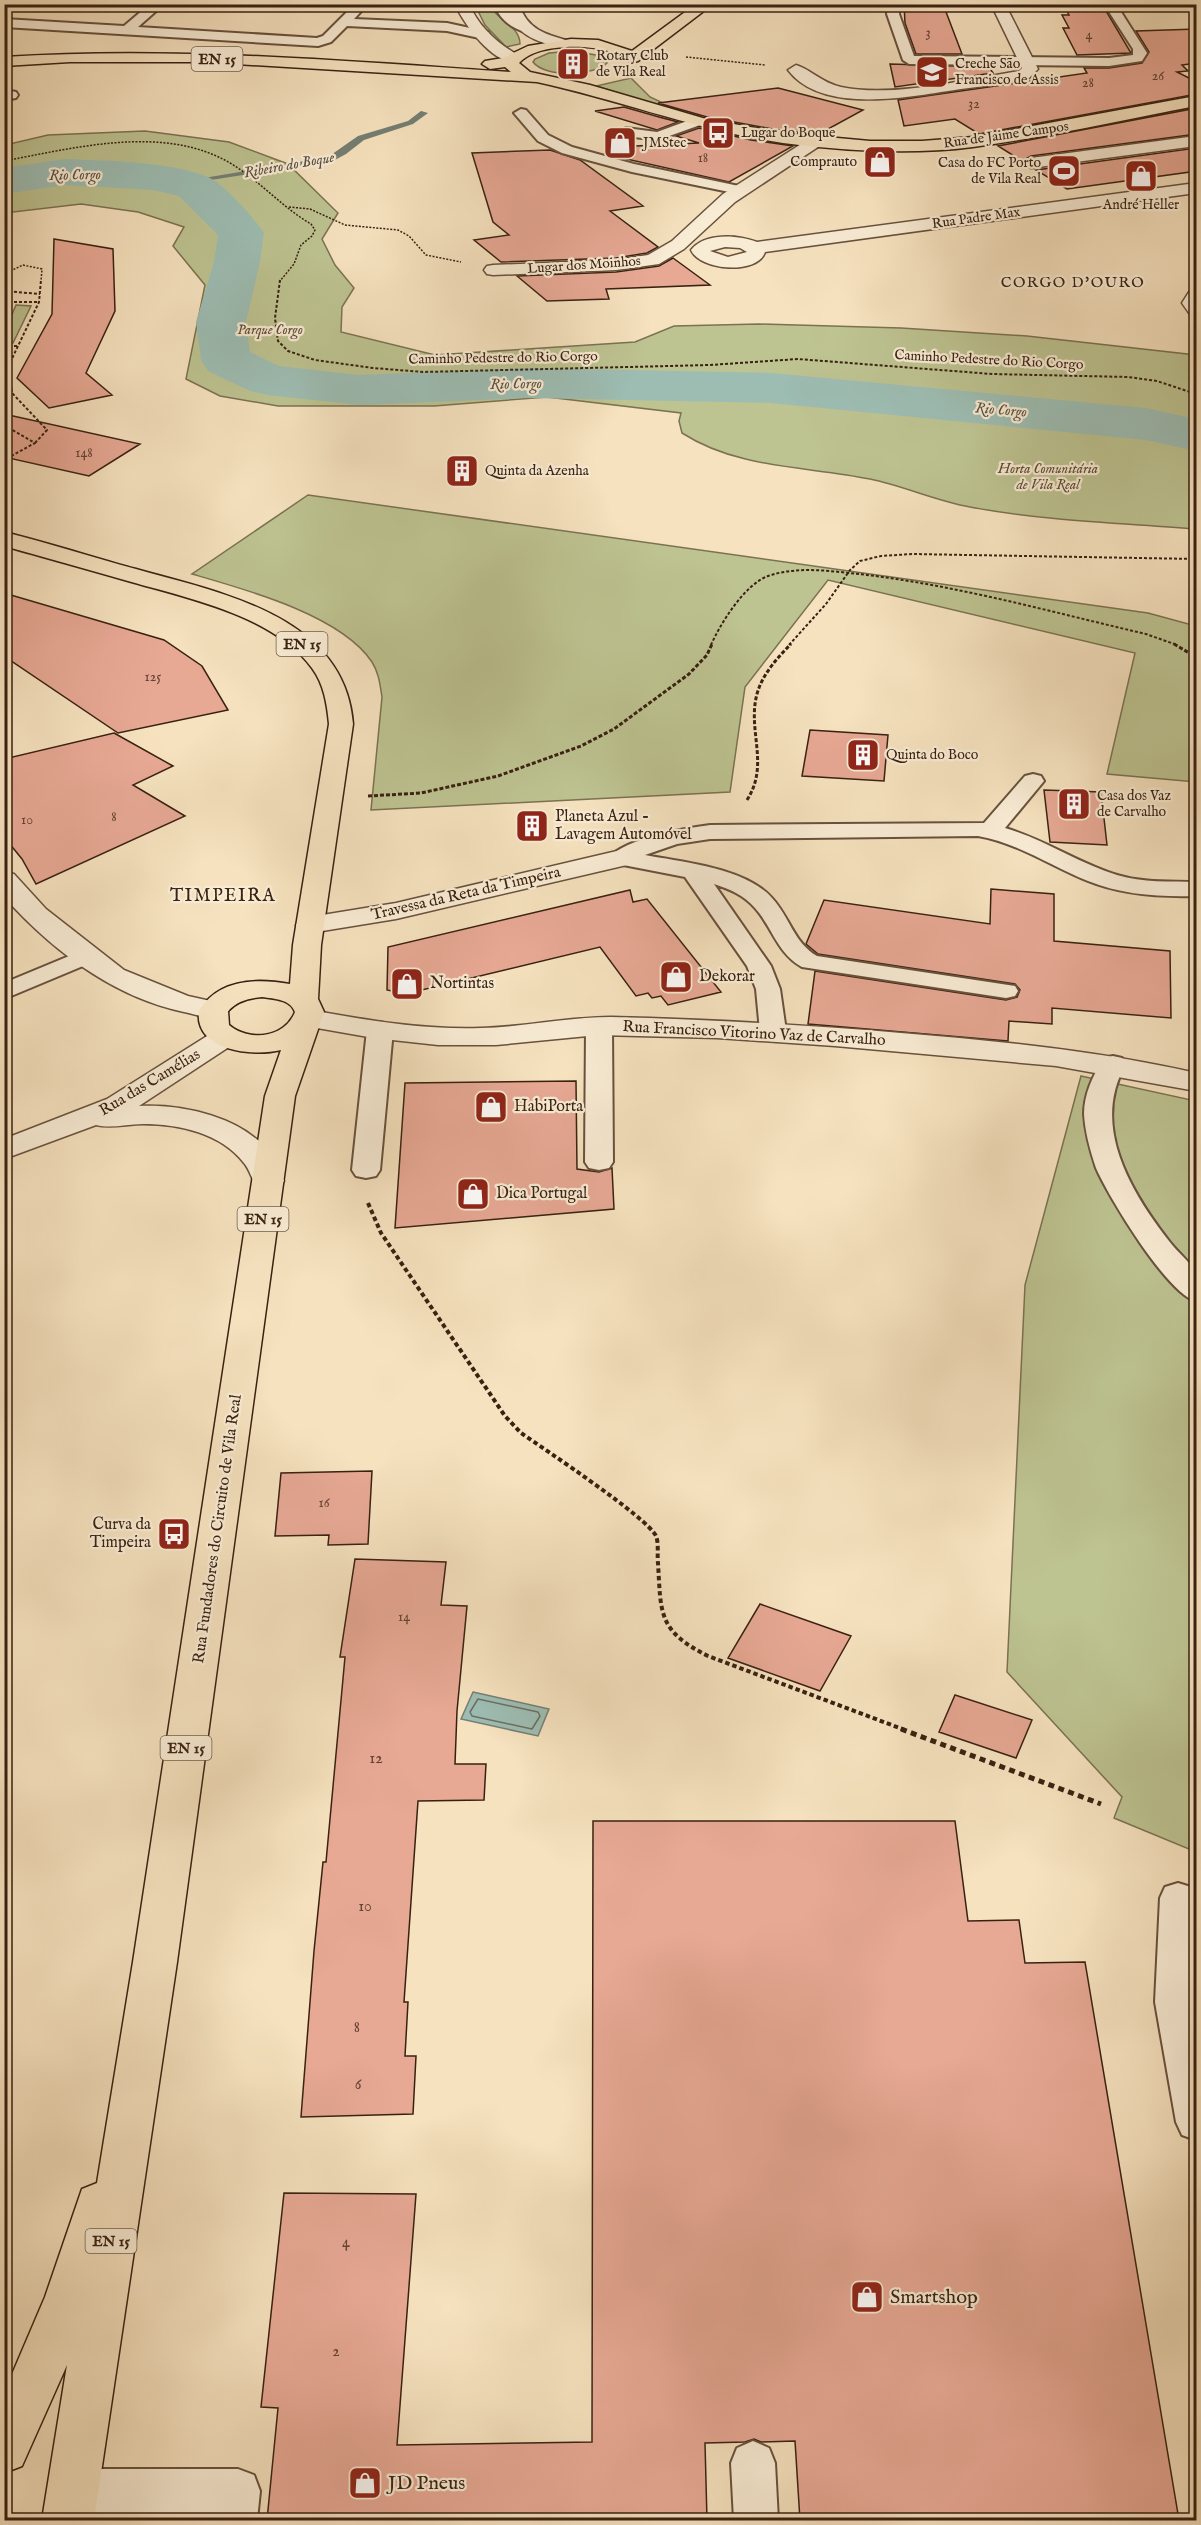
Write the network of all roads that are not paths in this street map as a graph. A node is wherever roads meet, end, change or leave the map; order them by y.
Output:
1 (158, 4) edge
2 (362, 4) edge
3 (462, 4) edge
4 (499, 4) edge
5 (512, 4) edge
6 (706, 4) edge
7 (894, 4) edge
8 (998, 4) edge
9 (1110, 4) edge
10 (407, 11) dead end
11 (425, 11) dead end
12 (345, 22) junction
13 (4, 23) edge
14 (395, 24) junction
15 (413, 25) junction
16 (525, 28) junction
17 (126, 30) junction
18 (484, 35) junction
19 (661, 36) junction
20 (328, 38) junction
21 (566, 44) junction
22 (602, 46) junction
23 (512, 59) junction
24 (1026, 61) junction
25 (4, 62) edge
26 (796, 70) dead end
27 (428, 71) junction
28 (607, 77) dead end
29 (548, 80) junction
30 (665, 96) dead end
31 (1197, 103) edge
32 (521, 113) dead end
33 (698, 121) junction
34 (731, 127) junction
35 (626, 132) dead end
36 (1197, 141) edge
37 (815, 142) junction
38 (1031, 163) dead end
39 (1197, 188) edge
40 (739, 190) junction
41 (755, 248) dead end
42 (494, 270) road end
43 (1197, 296) edge
44 (1197, 309) edge
45 (4, 539) edge
46 (1033, 781) dead end
47 (991, 830) junction
48 (621, 858) junction
49 (694, 873) junction
50 (4, 880) edge
51 (1197, 889) edge
52 (308, 935) junction
53 (86, 956) junction
54 (262, 988) junction
55 (1006, 991) dead end
56 (4, 992) edge
57 (306, 1016) junction
58 (219, 1024) junction
59 (598, 1026) junction
60 (380, 1030) junction
61 (773, 1031) junction
62 (254, 1044) junction
63 (1113, 1065) junction
64 (1197, 1082) edge
65 (280, 1096) junction
66 (85, 1120) junction
67 (4, 1150) edge
68 (599, 1162) dead end
69 (366, 1170) road end
70 (268, 1181) junction
71 (1197, 1292) edge
72 (1178, 1898) dead end
73 (155, 1962) junction
74 (1197, 2122) edge
75 (4, 2448) edge
76 (753, 2463) dead end
77 (70, 2506) edge
78 (191, 2506) edge
79 (235, 2520) edge
80 (756, 2520) edge

1 - 17 lane
2 - 12 lane
3 - 18 street
4 - 16 lane
5 - 16 street
6 - 19 main road, EN 15
7 - 24 lane
8 - 24 street
9 - 24 lane
10 - 14 lane
11 - 15 lane
12 - 14 lane
12 - 20 lane
13 - 17 lane
14 - 15 lane
14 - 20 lane
15 - 18 lane
15 - 20 lane
16 - 21 street
17 - 20 lane
18 - 23 street
19 - 22 main road, EN 15
19 - 22 main road, EN 15
21 - 22 main road, EN 15
21 - 23 main road, EN 15
23 - 27 main road, EN 15
23 - 29 main road, EN 15
24 - 26 street
25 - 27 main road, EN 15
27 - 29 main road, EN 15
28 - 29 main road, EN 15
29 - 33 main road
30 - 34 main road
31 - 37 main road, Rua de Jaime Campos
32 - 40 lane
33 - 34 main road
33 - 35 lane
34 - 37 main road, Rua de Jaime Campos
36 - 38 street
37 - 40 street, Lugar dos Moinhos
39 - 41 street, Rua Padre Max
40 - 42 street, Lugar dos Moinhos
43 - 44 street
45 - 52 main road, EN 15
46 - 47 lane
47 - 48 lane
47 - 51 lane
48 - 49 lane
48 - 52 street, Travessa da Reta da Timpeira
49 - 55 lane
49 - 61 lane
50 - 53 street
52 - 54 main road
52 - 57 main road, Rua Fundadores do Circuito de Vila Real / EN 15
53 - 56 lane
53 - 58 street
54 - 57 main road
54 - 58 main road
57 - 60 street, Rua Francisco Vitorino Vaz de Carvalho
57 - 62 main road
57 - 65 main road, Rua Fundadores do Circuito de Vila Real / EN 15
58 - 62 main road
58 - 66 street, Rua das Camélias
59 - 60 street, Rua Francisco Vitorino Vaz de Carvalho
59 - 61 street, Rua Francisco Vitorino Vaz de Carvalho
59 - 68 lane
60 - 69 lane
61 - 63 street, Rua Francisco Vitorino Vaz de Carvalho
62 - 65 main road
63 - 64 street, Rua Francisco Vitorino Vaz de Carvalho
63 - 71 lane
65 - 70 main road, Rua Fundadores do Circuito de Vila Real / EN 15
66 - 67 street, Rua das Camélias
66 - 70 street
70 - 73 main road, Rua Fundadores do Circuito de Vila Real / EN 15
72 - 74 lane
73 - 75 main road, Rua Fundadores do Circuito de Vila Real / EN 15
73 - 77 main road, Rua Fundadores do Circuito de Vila Real / EN 15
76 - 80 lane
77 - 78 lane
78 - 79 lane

